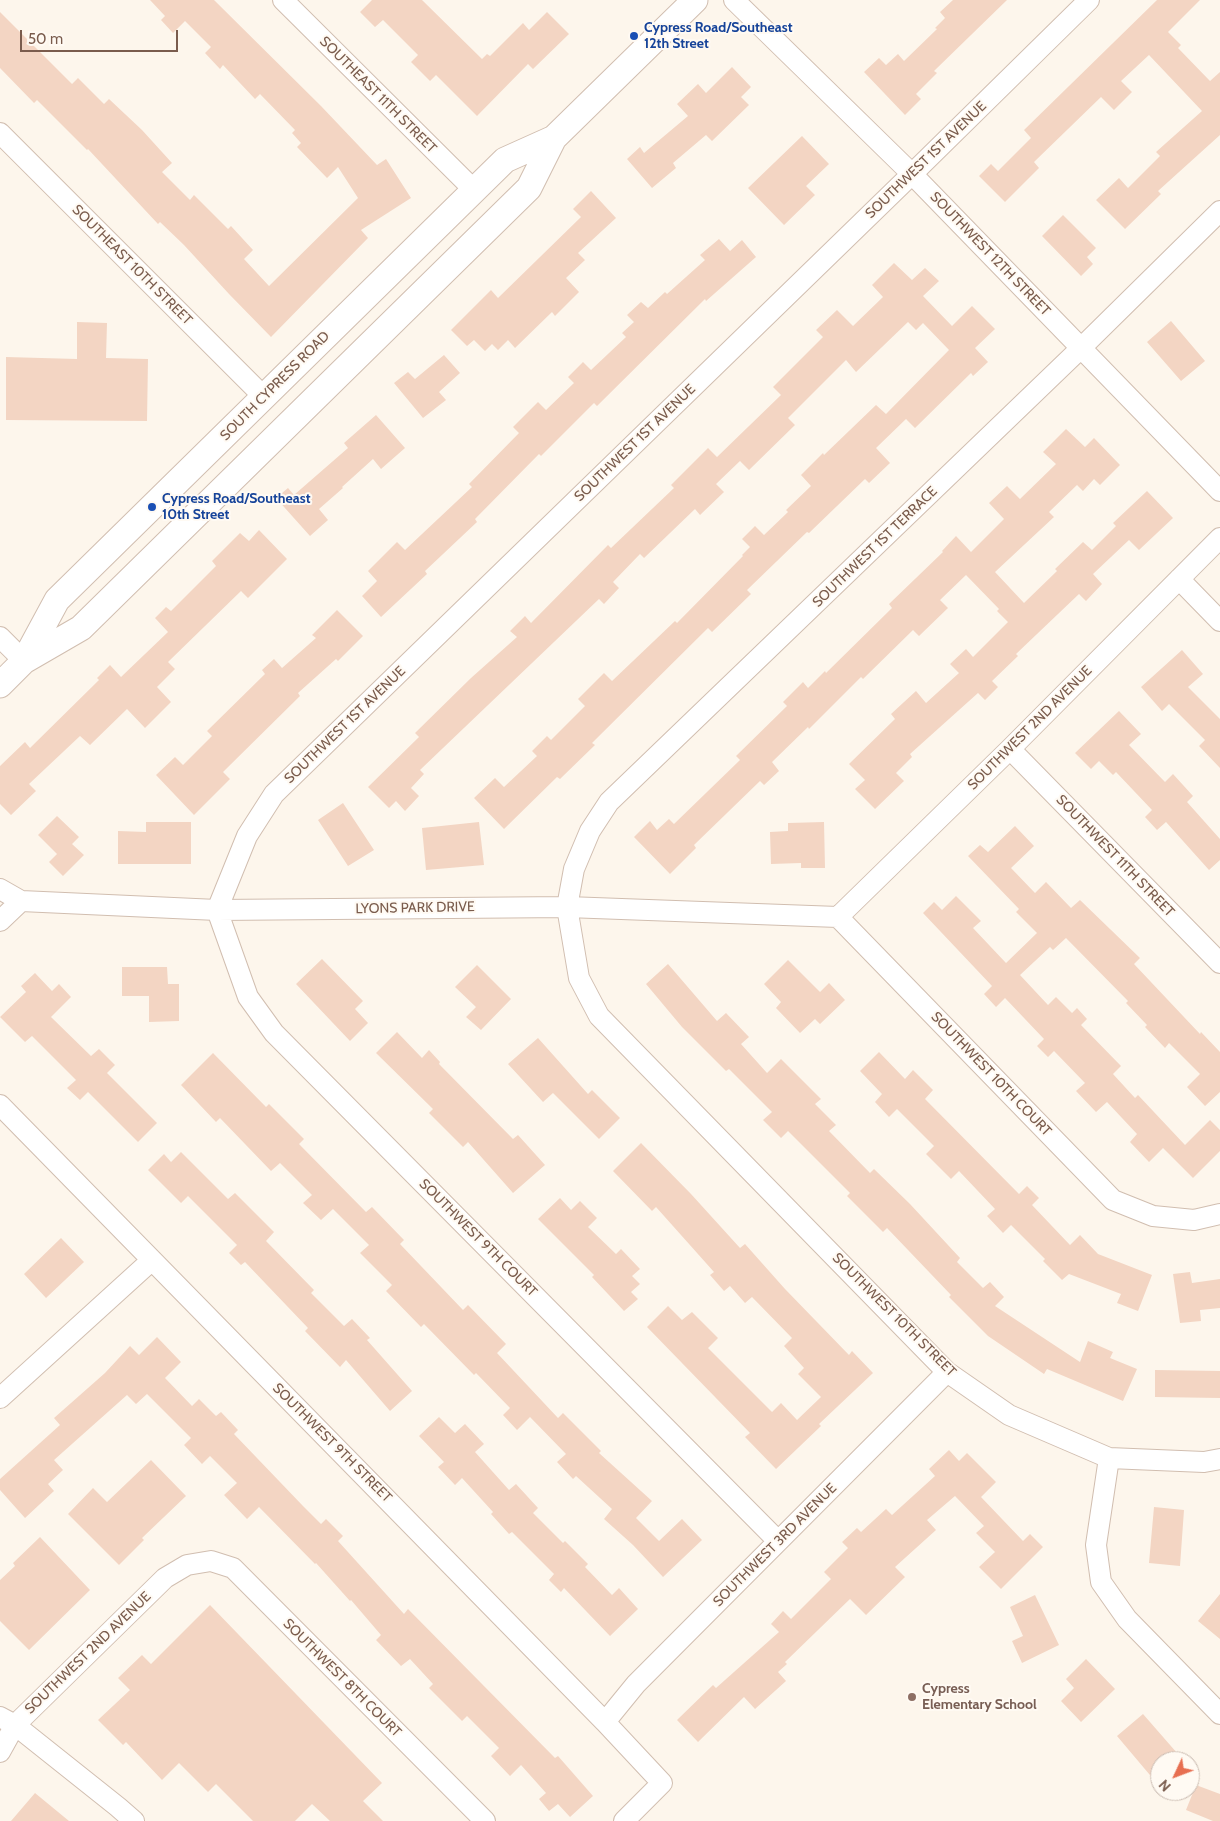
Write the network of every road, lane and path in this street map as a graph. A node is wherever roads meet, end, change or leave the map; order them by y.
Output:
1 (283, 0) edge
2 (695, 0) edge
3 (734, 0) edge
4 (1089, 0) edge
5 (0, 133) edge
6 (554, 138) junction
7 (912, 174) junction
8 (474, 190) junction
9 (1220, 211) edge
10 (1082, 348) junction
11 (264, 397) junction
12 (1220, 492) edge
13 (1220, 538) edge
14 (1179, 580) junction
15 (1220, 621) edge
16 (0, 637) edge
17 (24, 662) junction
18 (0, 684) edge
19 (1010, 749) junction
20 (0, 889) edge
21 (21, 902) junction
22 (568, 907) junction
23 (217, 910) junction
24 (838, 917) junction
25 (0, 921) edge
26 (1220, 963) edge
27 (0, 1105) edge
28 (1220, 1214) edge
29 (152, 1260) junction
30 (947, 1372) junction
31 (0, 1398) edge
32 (1109, 1458) junction
33 (1220, 1459) edge
34 (778, 1541) junction
35 (187, 1565) joint
36 (1220, 1714) edge
37 (7, 1721) edge
38 (606, 1722) junction
39 (0, 1752) edge
40 (134, 1821) edge
41 (485, 1821) edge
42 (624, 1821) edge

1 - 8 street, SOUTHEAST 11TH STREET
2 - 6 street, SOUTH CYPRESS ROAD
3 - 7 street, SOUTHWEST 12TH STREET
4 - 7 street, SOUTHWEST 1ST AVENUE
5 - 11 street, SOUTHEAST 10TH STREET
6 - 8 street, SOUTH CYPRESS ROAD
6 - 17 street, SOUTH CYPRESS ROAD
7 - 10 street, SOUTHWEST 12TH STREET
7 - 23 street, SOUTHWEST 1ST AVENUE
8 - 11 street, SOUTH CYPRESS ROAD
9 - 10 street, SOUTHWEST 1ST TERRACE
10 - 12 street, SOUTHWEST 12TH STREET
10 - 22 street, SOUTHWEST 1ST TERRACE
11 - 17 street, SOUTH CYPRESS ROAD
13 - 14 street, SOUTHWEST 2ND AVENUE
14 - 15 street
14 - 19 street, SOUTHWEST 2ND AVENUE
16 - 17 street
17 - 18 street, SOUTH CYPRESS ROAD
19 - 24 street, SOUTHWEST 2ND AVENUE
19 - 26 street, SOUTHWEST 11TH STREET
20 - 21 street
21 - 23 street, LYONS PARK DRIVE
21 - 25 street
22 - 23 street, LYONS PARK DRIVE
22 - 24 street, LYONS PARK DRIVE
22 - 30 street, SOUTHWEST 10TH STREET
23 - 34 street, SOUTHWEST 9TH COURT
24 - 28 street, SOUTHWEST 10TH COURT
27 - 29 street, SOUTHWEST 9TH STREET
29 - 31 street
29 - 38 street, SOUTHWEST 9TH STREET
30 - 32 street, SOUTHWEST 10TH STREET
30 - 34 street, SOUTHWEST 3RD AVENUE
32 - 33 street
32 - 36 street
34 - 38 street, SOUTHWEST 3RD AVENUE
35 - 37 street, SOUTHWEST 2ND AVENUE
35 - 41 street, SOUTHWEST 8TH COURT
37 - 39 street, SOUTHWEST 2ND AVENUE
37 - 40 street
38 - 42 street, SOUTHWEST 9TH STREET

